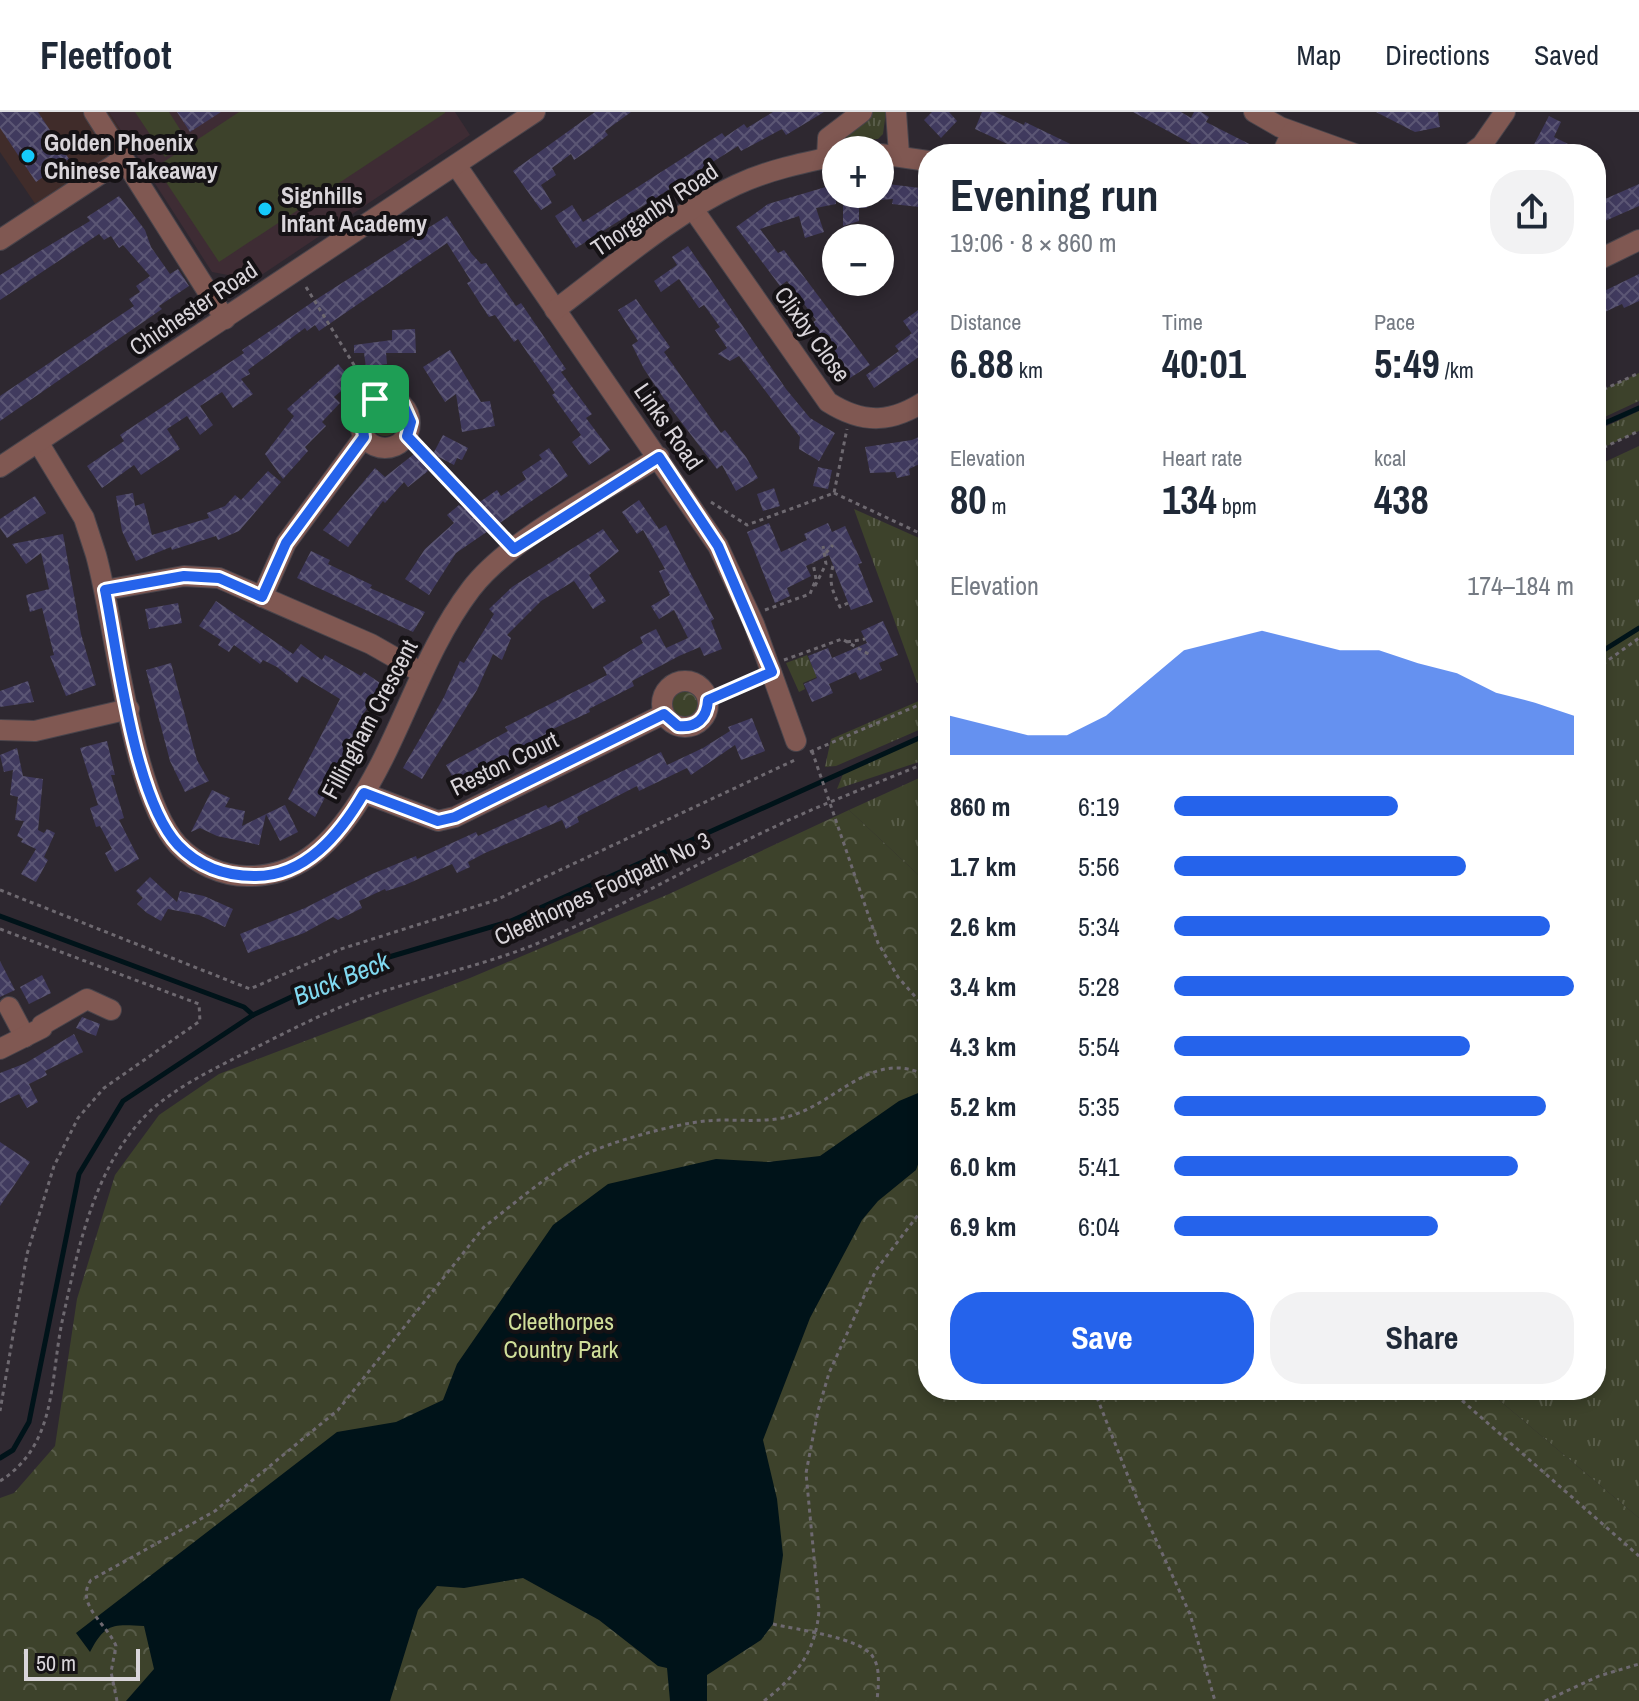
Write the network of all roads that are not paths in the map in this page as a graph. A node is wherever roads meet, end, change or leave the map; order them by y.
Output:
1 (94, 112) edge
2 (535, 112) edge
3 (862, 112) edge
4 (896, 112) edge
5 (1254, 112) edge
6 (1505, 112) edge
7 (1292, 132) junction
8 (831, 136) edge
9 (892, 136) edge
10 (1287, 144) edge
11 (1326, 144) edge
12 (1483, 144) edge
13 (894, 155) edge
14 (123, 159) junction
15 (822, 159) edge
16 (918, 159) edge
17 (456, 165) junction
18 (693, 209) junction
19 (0, 240) edge
20 (1639, 240) edge
21 (1606, 256) edge
22 (555, 310) junction
23 (225, 319) junction
24 (918, 406) edge
25 (364, 437) junction
26 (38, 442) junction
27 (659, 457) junction
28 (0, 467) edge
29 (105, 590) junction
30 (262, 597) junction
31 (422, 673) junction
32 (129, 709) junction
33 (664, 714) junction
34 (0, 730) edge
35 (796, 741) dead end
36 (364, 793) junction
37 (9, 1007) dead end
38 (111, 1010) dead end
39 (33, 1032) junction
40 (0, 1049) edge

1 - 14 street
2 - 17 street, Chichester Road
3 - 8 street
4 - 9 street
5 - 7 street
6 - 12 street
7 - 10 street
7 - 11 street
13 - 16 street
14 - 19 street
14 - 23 street
15 - 18 street, Thorganby Road
17 - 22 street, Links Road
17 - 23 street, Chichester Road
18 - 22 street, Thorganby Road
18 - 24 street, Clixby Close
20 - 21 street
22 - 27 street, Links Road
23 - 26 street, Chichester Road
25 - 25 street
25 - 30 street
26 - 28 street, Chichester Road
26 - 29 street, Fillingham Crescent
27 - 31 street, Fillingham Crescent
27 - 35 street, Links Road
29 - 30 street
29 - 32 street, Fillingham Crescent
30 - 31 street
31 - 36 street, Fillingham Crescent
32 - 34 street
32 - 36 street, Fillingham Crescent
33 - 33 street
33 - 36 street, Reston Court
37 - 39 street
38 - 39 street
39 - 40 street

